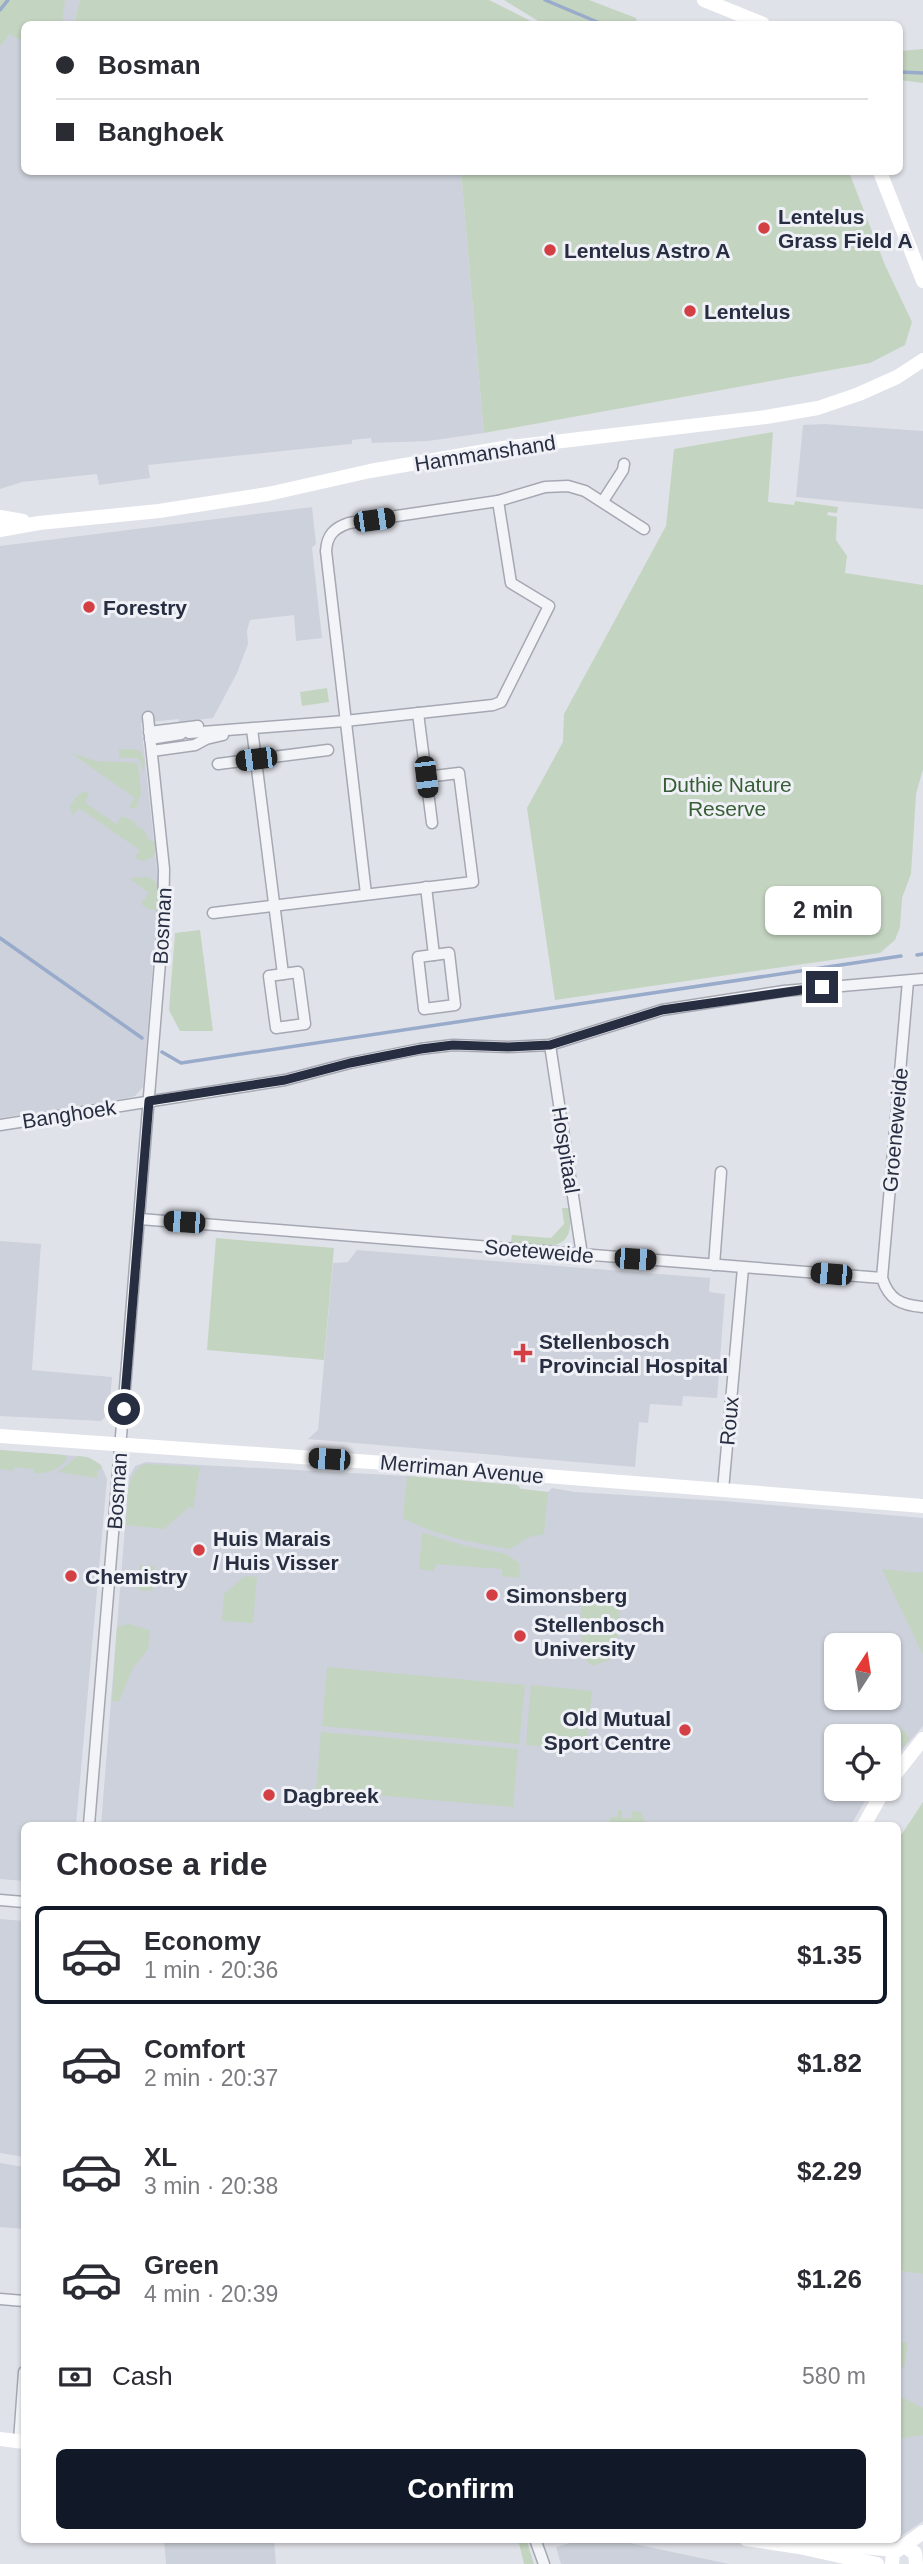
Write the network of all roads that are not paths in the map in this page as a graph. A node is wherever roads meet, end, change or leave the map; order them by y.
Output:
1 (704, 0) edge
2 (756, 21) edge
3 (881, 175) edge
4 (923, 281) edge
5 (923, 360) edge
6 (624, 464) dead end
7 (498, 501) junction
8 (603, 501) junction
9 (0, 517) edge
10 (39, 523) junction
11 (644, 529) dead end
12 (0, 530) edge
13 (418, 713) junction
14 (148, 717) dead end
15 (345, 721) junction
16 (252, 730) junction
17 (215, 731) junction
18 (233, 731) junction
19 (165, 734) junction
20 (150, 735) junction
21 (328, 750) dead end
22 (152, 751) junction
23 (256, 759) junction
24 (218, 764) dead end
25 (426, 777) junction
26 (432, 824) dead end
27 (426, 887) junction
28 (366, 894) junction
29 (274, 906) junction
30 (213, 913) dead end
31 (435, 955) junction
32 (283, 974) junction
33 (923, 979) edge
34 (908, 981) junction
35 (550, 1045) junction
36 (149, 1101) junction
37 (0, 1125) edge
38 (721, 1172) dead end
39 (140, 1219) junction
40 (582, 1255) junction
41 (714, 1265) junction
42 (743, 1268) junction
43 (882, 1278) junction
44 (923, 1307) edge
45 (0, 1436) edge
46 (120, 1446) junction
47 (723, 1490) junction
48 (923, 1506) edge
49 (923, 1739) edge
50 (901, 1767) edge
51 (878, 1801) edge
52 (89, 1822) edge
53 (866, 1822) edge
54 (0, 1900) edge
55 (21, 1902) edge
56 (0, 2299) edge
57 (21, 2301) edge
58 (0, 2440) edge
59 (21, 2442) edge
60 (923, 2532) edge
61 (536, 2543) edge
62 (772, 2543) edge
63 (824, 2546) edge
64 (908, 2553) edge
65 (544, 2564) edge
66 (877, 2564) edge

1 - 2 street
3 - 4 street
5 - 10 street, Hammanshand
6 - 8 street
7 - 8 street
7 - 13 street
7 - 15 street
8 - 11 street
9 - 10 street, Hammanshand
10 - 12 street, Hammanshand
13 - 15 street
13 - 25 street
14 - 20 street, Bosman
15 - 16 street
15 - 28 street
16 - 18 street
16 - 23 street
17 - 18 street
17 - 19 street
17 - 19 street
18 - 22 street
19 - 20 street
20 - 22 street, Bosman
21 - 23 street
22 - 36 street, Bosman
23 - 24 street
23 - 29 street
25 - 26 street
25 - 27 street
27 - 28 street
27 - 31 street
28 - 29 street
29 - 30 street
29 - 32 street
31 - 31 street
32 - 32 street
33 - 34 street, Banghoek
34 - 35 street, Banghoek
34 - 43 street, Groeneweide
35 - 36 street, Banghoek
35 - 40 street, Hospitaal
36 - 37 street, Banghoek
36 - 39 street, Bosman
38 - 41 street
39 - 40 street, Soeteweide
39 - 46 street, Bosman
40 - 41 street, Soeteweide
41 - 42 street, Soeteweide
42 - 43 street, Soeteweide
42 - 47 street, Roux
43 - 44 street
45 - 46 street, Merriman Avenue
46 - 47 street, Merriman Avenue
46 - 52 street, Bosman
47 - 48 street, Merriman Avenue
49 - 50 street
51 - 53 street
54 - 55 street
56 - 57 street
58 - 59 street
60 - 64 street
61 - 65 street
62 - 63 street
63 - 64 street
63 - 66 street

